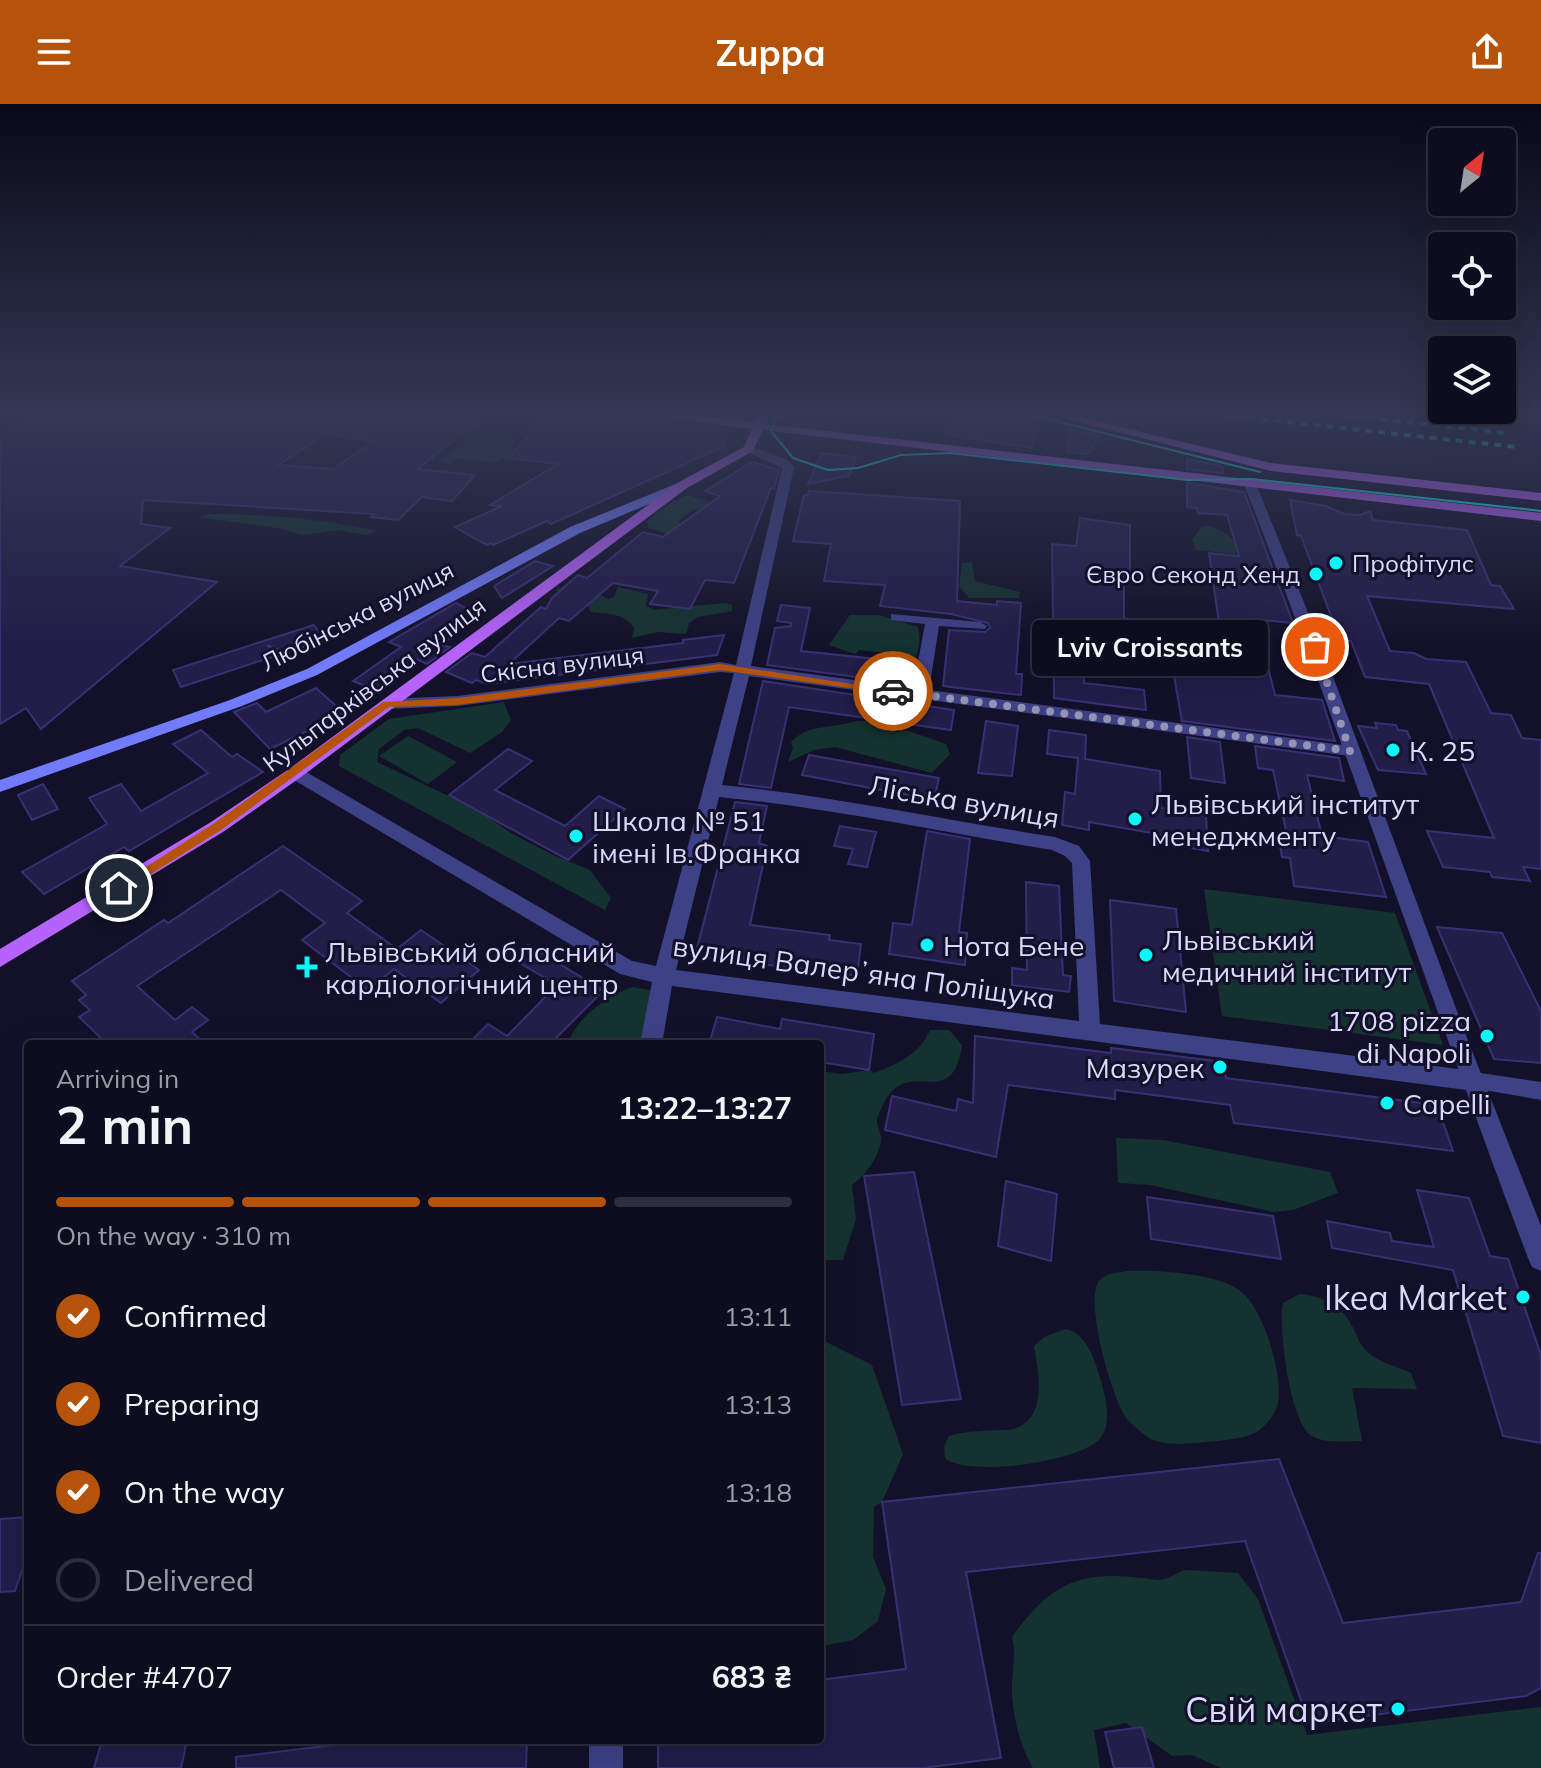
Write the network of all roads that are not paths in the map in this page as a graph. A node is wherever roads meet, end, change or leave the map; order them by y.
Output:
1 (665, 493) edge
2 (673, 493) edge
3 (782, 493) edge
4 (1253, 493) edge
5 (1326, 493) edge
6 (1503, 493) edge
7 (1541, 497) edge
8 (1541, 517) edge
9 (596, 522) junction
10 (620, 531) junction
11 (896, 617) dead end
12 (933, 621) junction
13 (980, 626) dead end
14 (743, 669) junction
15 (920, 695) junction
16 (386, 704) junction
17 (1350, 751) junction
18 (295, 773) junction
19 (0, 786) edge
20 (710, 790) junction
21 (0, 959) edge
22 (664, 975) junction
23 (1090, 1032) junction
24 (652, 1040) edge
25 (1474, 1081) junction
26 (1541, 1091) edge
27 (1541, 1258) edge
28 (606, 1744) edge
29 (606, 1768) edge

1 - 9 main road, Любінська вулиця
2 - 10 main road, Кульпарківська вулиця
3 - 14 street
4 - 17 street
5 - 8 main road
6 - 7 main road
9 - 10 main road
9 - 19 main road, Любінська вулиця
10 - 16 main road, Кульпарківська вулиця
11 - 12 street
12 - 13 street
12 - 15 street
14 - 15 street, Скісна вулиця
14 - 16 street, Скісна вулиця
14 - 20 street
15 - 17 street, Скісна вулиця
16 - 18 main road, Кульпарківська вулиця
17 - 25 street
18 - 21 main road, Кульпарківська вулиця
18 - 22 street, вулиця Валерʼяна Поліщука
20 - 22 street
20 - 23 street, Ліська вулиця
22 - 23 street, вулиця Валерʼяна Поліщука
22 - 24 street
23 - 25 street, вулиця Валерʼяна Поліщука
25 - 26 street
25 - 27 street
28 - 29 street

